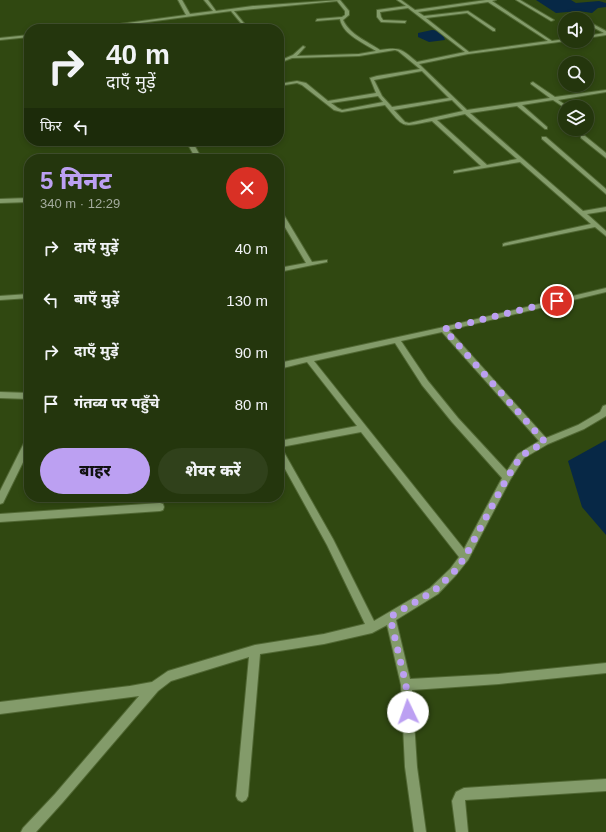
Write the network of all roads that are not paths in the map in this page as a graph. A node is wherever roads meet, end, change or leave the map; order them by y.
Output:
1 (180, 0) edge
2 (206, 0) edge
3 (338, 0) edge
4 (399, 0) edge
5 (494, 0) edge
6 (518, 0) edge
7 (489, 1) edge
8 (409, 7) junction
9 (232, 10) junction
10 (415, 11) junction
11 (215, 12) junction
12 (189, 16) junction
13 (423, 17) junction
14 (343, 18) junction
15 (317, 20) dead end
16 (552, 20) dead end
17 (405, 22) dead end
18 (131, 24) edge
19 (243, 24) edge
20 (594, 26) edge
21 (494, 30) dead end
22 (606, 33) edge
23 (594, 36) edge
24 (24, 37) edge
25 (0, 39) edge
26 (558, 41) edge
27 (552, 42) junction
28 (303, 47) dead end
29 (379, 51) junction
30 (468, 54) junction
31 (292, 57) junction
32 (284, 60) edge
33 (416, 63) junction
34 (422, 70) junction
35 (533, 83) dead end
36 (284, 85) edge
37 (606, 90) edge
38 (379, 94) junction
39 (452, 98) junction
40 (554, 99) junction
41 (328, 102) junction
42 (558, 102) edge
43 (386, 103) junction
44 (518, 104) junction
45 (391, 108) junction
46 (466, 112) junction
47 (433, 119) junction
48 (545, 128) dead end
49 (583, 137) dead end
50 (544, 138) dead end
51 (606, 156) edge
52 (521, 160) junction
53 (486, 167) junction
54 (456, 172) dead end
55 (606, 192) edge
56 (24, 200) edge
57 (0, 201) edge
58 (606, 209) edge
59 (582, 213) junction
60 (284, 220) edge
61 (596, 225) junction
62 (606, 234) edge
63 (505, 244) dead end
64 (325, 261) dead end
65 (310, 264) junction
66 (284, 269) edge
67 (606, 290) edge
68 (24, 296) edge
69 (0, 298) edge
70 (444, 329) junction
71 (396, 339) junction
72 (309, 359) junction
73 (284, 365) edge
74 (0, 395) edge
75 (24, 396) edge
76 (606, 408) edge
77 (363, 428) junction
78 (545, 442) junction
79 (284, 443) edge
80 (284, 459) edge
81 (24, 461) edge
82 (507, 478) junction
83 (0, 500) edge
84 (160, 508) dead end
85 (0, 518) edge
86 (465, 557) junction
87 (390, 617) junction
88 (372, 628) junction
89 (255, 650) junction
90 (606, 668) edge
91 (406, 685) junction
92 (154, 687) junction
93 (0, 708) edge
94 (606, 785) edge
95 (242, 796) dead end
96 (27, 832) edge
97 (420, 832) edge
98 (462, 832) edge

1 - 12 street
2 - 11 street
3 - 9 street
3 - 14 street
4 - 8 street
5 - 7 street
6 - 16 street
7 - 10 street
7 - 27 street
8 - 10 street
8 - 17 street
9 - 11 street
9 - 19 street
10 - 13 street
11 - 12 street
12 - 18 street
13 - 21 street
13 - 30 street
14 - 15 street
14 - 29 street
20 - 22 street
22 - 23 street
24 - 25 street
26 - 27 street
27 - 30 street
28 - 31 street
29 - 31 street
29 - 33 street
30 - 33 street
31 - 32 street
33 - 34 street
34 - 38 street
34 - 39 street
35 - 40 street
36 - 41 street
37 - 40 street
38 - 41 street
38 - 43 street
39 - 45 street
39 - 46 street
40 - 42 street
40 - 44 street
41 - 43 street
43 - 45 street
44 - 46 street
44 - 48 street
45 - 47 street
46 - 47 street
46 - 52 street
47 - 53 street
49 - 51 street
50 - 55 street
52 - 53 street
52 - 59 street
53 - 54 street
56 - 57 street
58 - 59 street
59 - 61 street
60 - 65 street
61 - 62 street
61 - 63 street
64 - 65 street
65 - 66 street
67 - 70 street
68 - 69 street
70 - 71 street
70 - 78 street
71 - 72 street
71 - 82 street
72 - 73 street
72 - 77 street
74 - 75 street
76 - 78 street
77 - 79 street
77 - 86 street
78 - 82 street
80 - 88 street
81 - 83 street
82 - 86 street
84 - 85 street
86 - 87 street
87 - 88 street
87 - 91 street
88 - 89 street
89 - 92 street
89 - 95 street
90 - 91 street
91 - 97 street
92 - 93 street
92 - 96 street
94 - 98 street

